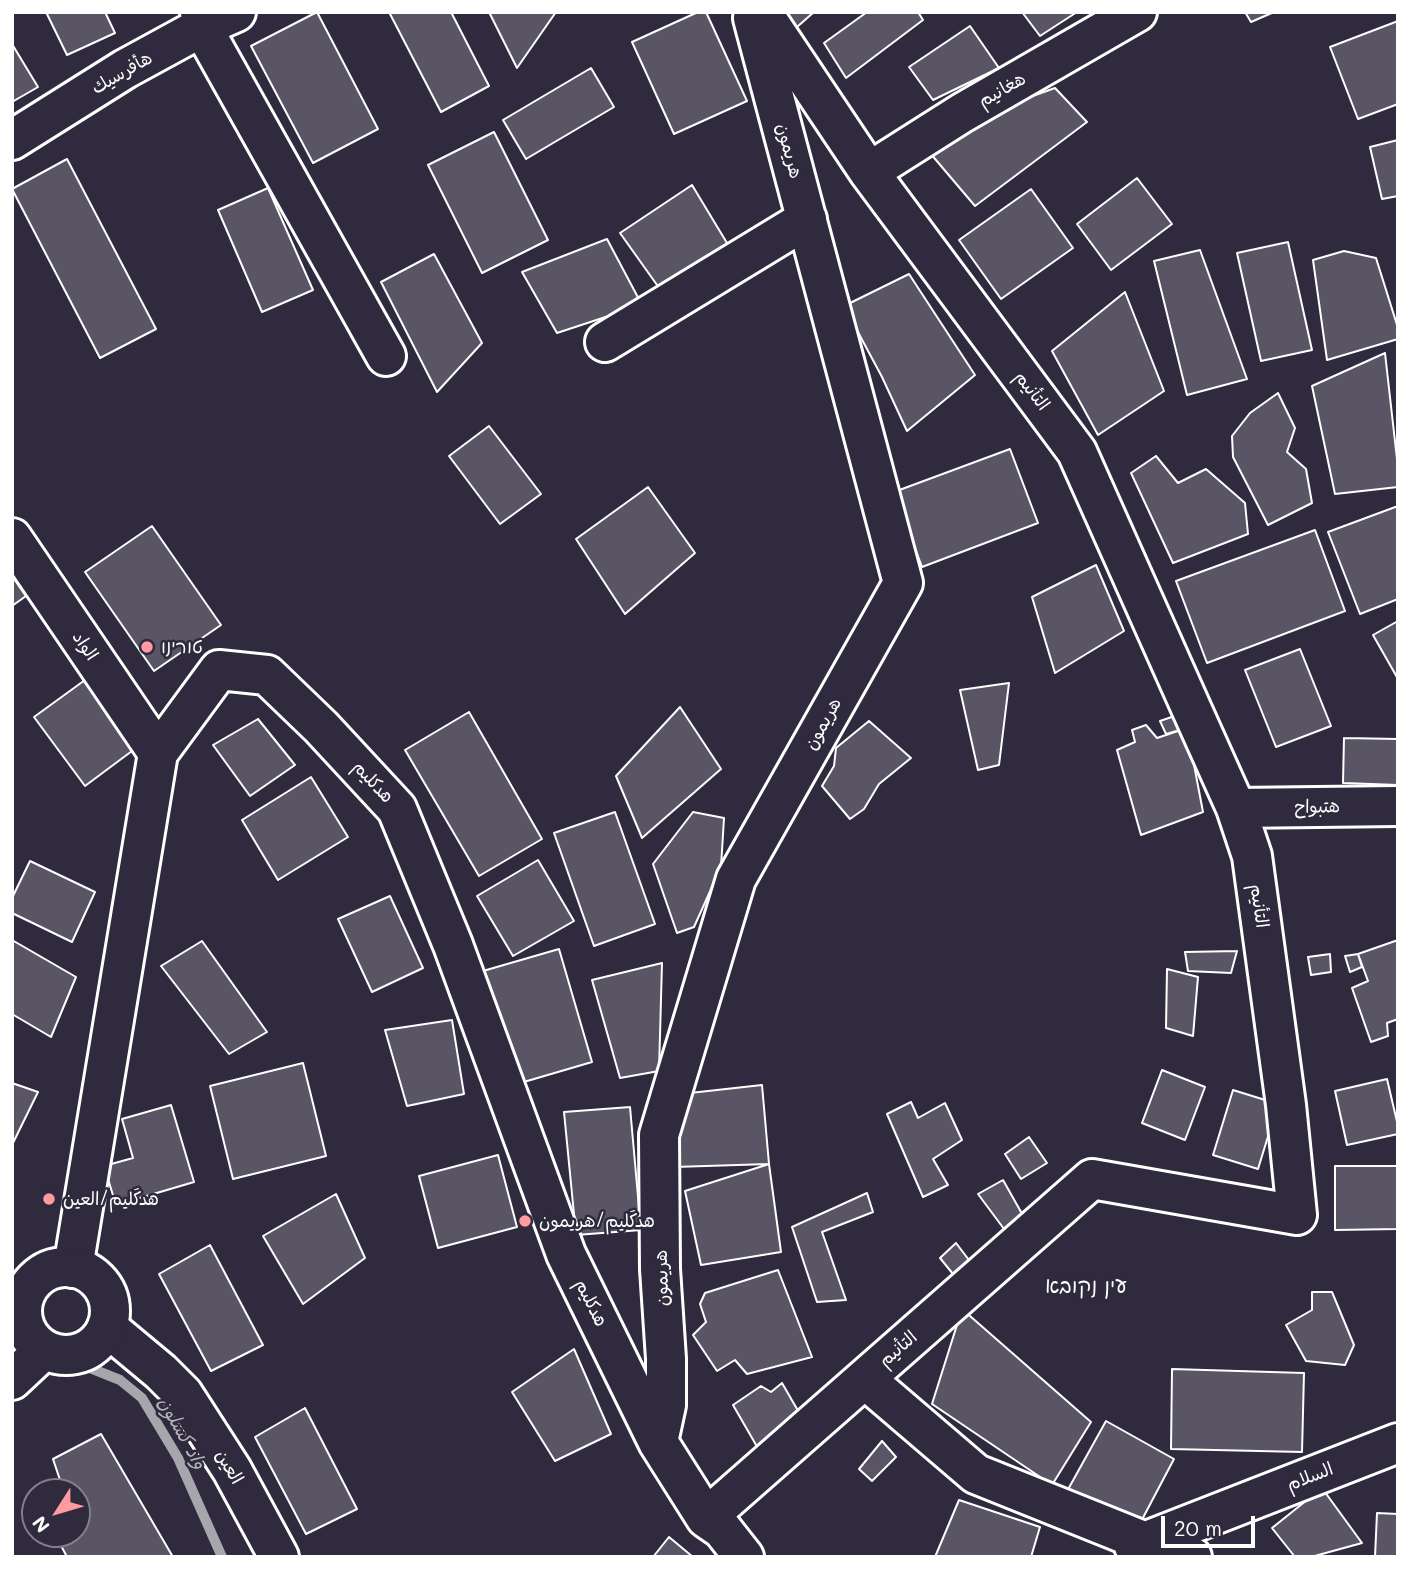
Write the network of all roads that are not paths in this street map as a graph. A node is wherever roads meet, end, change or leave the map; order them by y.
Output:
1 (752, 12) edge
2 (762, 12) edge
3 (1137, 12) edge
4 (213, 17) edge
5 (12, 140) edge
6 (869, 172) junction
7 (807, 219) junction
8 (605, 342) dead end
9 (386, 356) dead end
10 (12, 538) edge
11 (158, 753) junction
12 (1398, 806) edge
13 (1236, 808) junction
14 (73, 1268) junction
15 (107, 1327) junction
16 (44, 1350) junction
17 (865, 1379) junction
18 (12, 1380) edge
19 (658, 1442) junction
20 (1398, 1443) edge
21 (706, 1518) junction
22 (1128, 1549) edge
23 (279, 1557) edge
24 (744, 1557) edge
25 (1192, 1557) edge

1 - 7 street, هريمون
2 - 6 street, التأنيم
3 - 6 street, هغانيم
4 - 5 street, هأفرسيك
4 - 9 street
6 - 13 street, التأنيم
7 - 8 street
7 - 19 street, هريمون
10 - 11 street, الواد
11 - 14 street, هدكليم
11 - 19 street, هدكليم
12 - 13 street, هتبواح
13 - 17 street, التأنيم
14 - 15 street
14 - 16 street
15 - 16 street
15 - 23 street, العين
16 - 18 street
17 - 21 street, التأنيم
17 - 22 street
19 - 21 street, هدكليم
20 - 22 street, السلام
21 - 24 street, هدكليم
22 - 25 street

